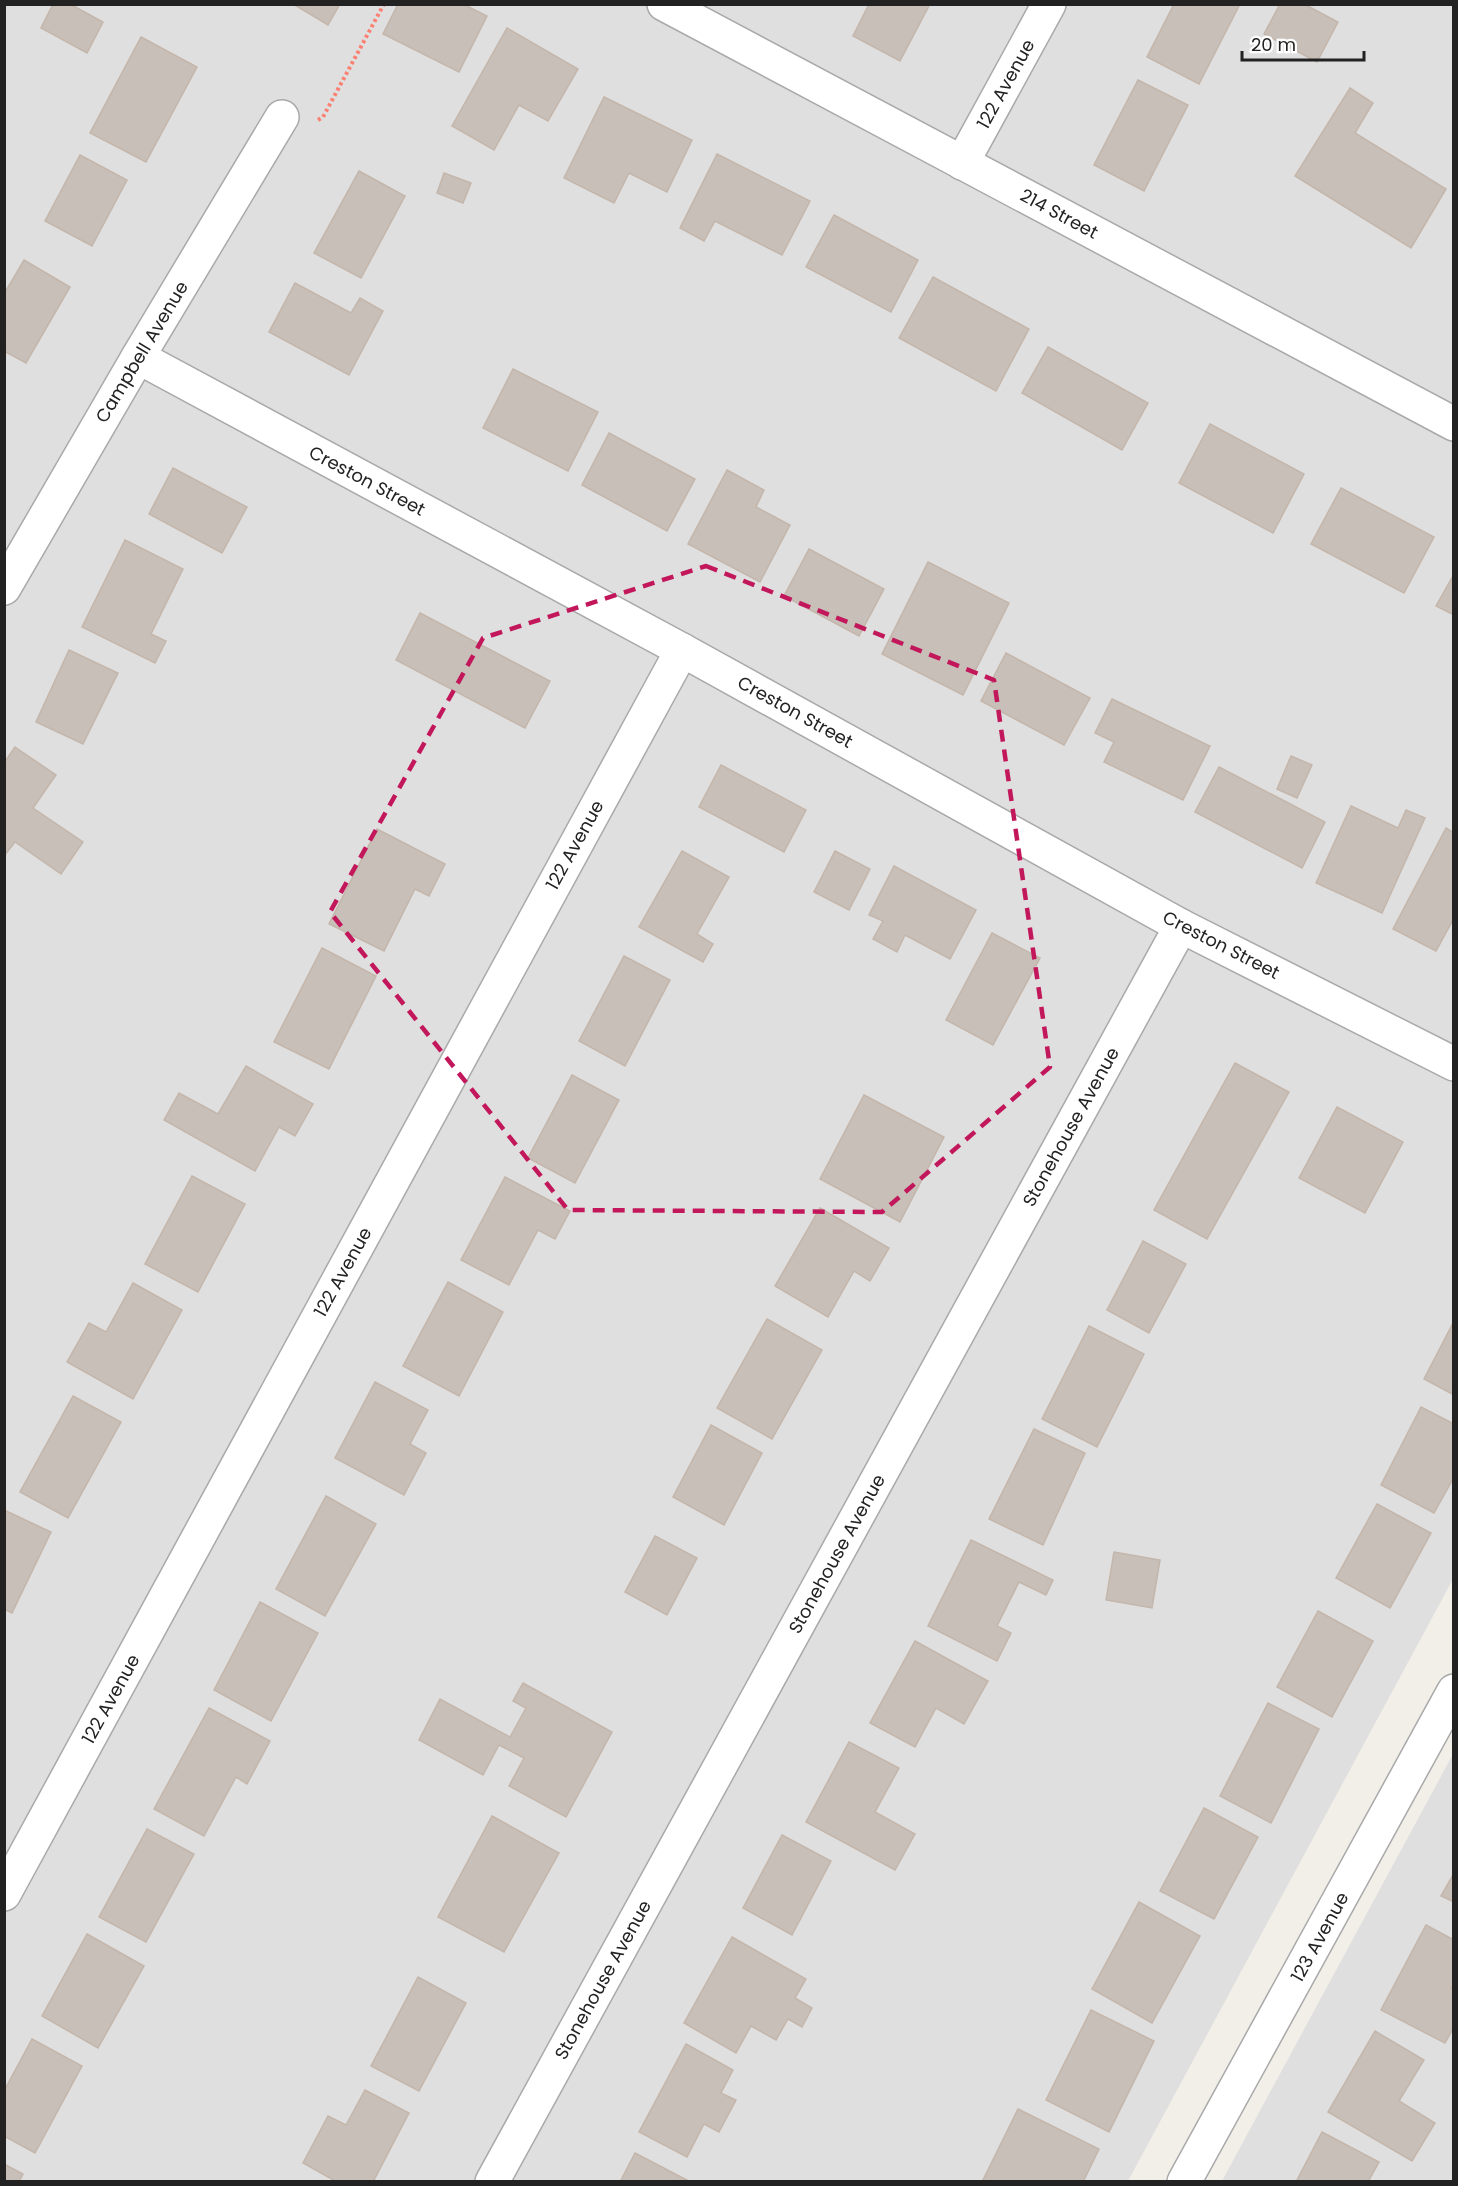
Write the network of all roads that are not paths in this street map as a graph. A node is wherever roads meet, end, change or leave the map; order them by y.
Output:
1 (663, 4) edge
2 (1049, 4) edge
3 (282, 117) road end
4 (962, 163) junction
5 (138, 357) junction
6 (1454, 424) edge
7 (4, 588) edge
8 (682, 650) junction
9 (1181, 926) junction
10 (1454, 1064) edge
11 (1454, 1691) edge
12 (4, 1894) edge
13 (492, 2181) edge
14 (1185, 2181) edge

1 - 4 street, 214 Street
2 - 4 street, 122 Avenue
3 - 5 street, Campbell Avenue
4 - 6 street, 214 Street
5 - 7 street, Campbell Avenue
5 - 8 street, Creston Street
8 - 9 street, Creston Street
8 - 12 street, 122 Avenue
9 - 10 street, Creston Street
9 - 13 street, Stonehouse Avenue
11 - 14 street, 123 Avenue

